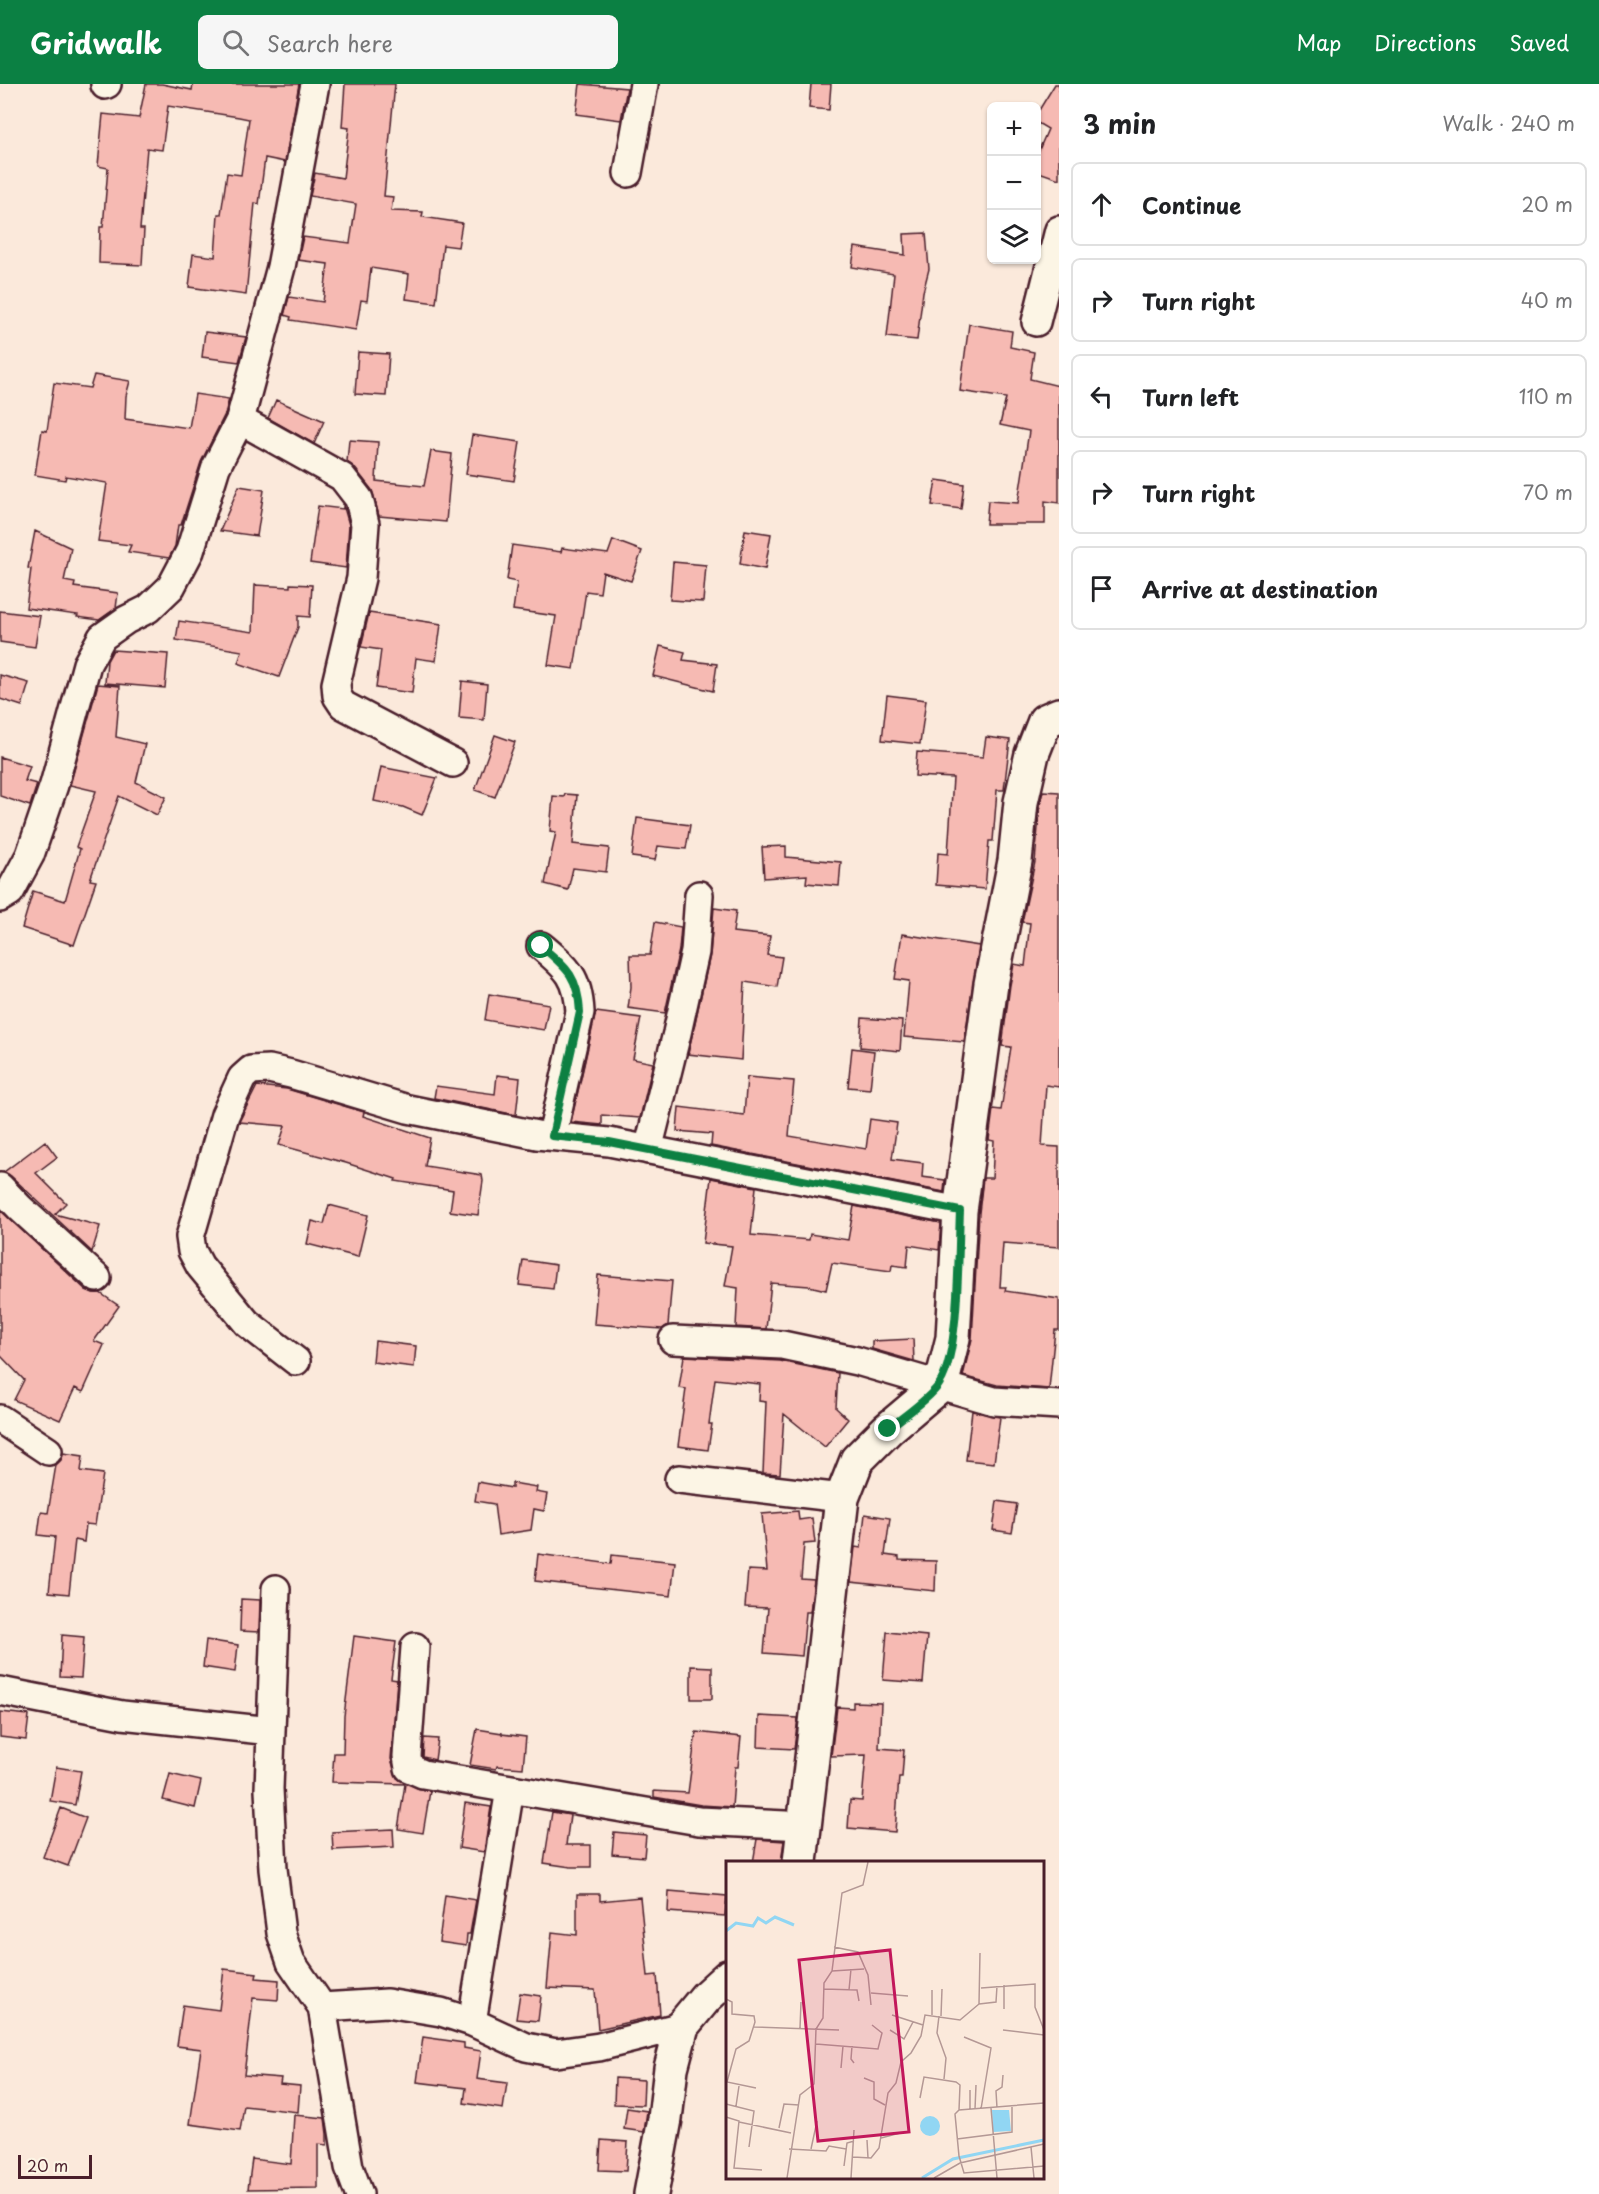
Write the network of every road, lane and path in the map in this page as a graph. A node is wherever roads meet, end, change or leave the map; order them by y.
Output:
1 (315, 84) edge
2 (644, 84) edge
3 (628, 173) dead end
4 (1059, 230) edge
5 (1036, 322) dead end
6 (240, 420) junction
7 (1059, 715) edge
8 (453, 763) dead end
9 (699, 895) dead end
10 (0, 898) edge
11 (541, 946) dead end
12 (552, 1136) junction
13 (648, 1150) junction
14 (0, 1187) edge
15 (960, 1211) junction
16 (97, 1278) dead end
17 (673, 1340) dead end
18 (296, 1361) dead end
19 (939, 1386) junction
20 (1059, 1405) edge
21 (0, 1419) edge
22 (48, 1451) dead end
23 (679, 1479) dead end
24 (842, 1498) junction
25 (276, 1589) dead end
26 (415, 1647) dead end
27 (0, 1691) edge
28 (271, 1731) junction
29 (510, 1789) junction
30 (806, 1827) junction
31 (800, 1861) edge
32 (726, 1979) edge
33 (322, 2007) junction
34 (472, 2022) junction
35 (682, 2026) junction
36 (359, 2194) edge
37 (651, 2194) edge

1 - 6 street
2 - 3 street
4 - 5 street
6 - 8 street
6 - 10 street
7 - 15 street
9 - 13 street
11 - 12 street
12 - 13 street
12 - 18 street
13 - 15 street
14 - 16 street
15 - 19 street
17 - 19 street
19 - 20 street
19 - 24 street
21 - 22 street
23 - 24 street
24 - 30 street
25 - 28 street
26 - 29 street
27 - 28 street
28 - 33 street
29 - 30 street
29 - 34 street
30 - 31 street
32 - 35 street
33 - 34 street
33 - 36 street
34 - 35 street
35 - 37 street

